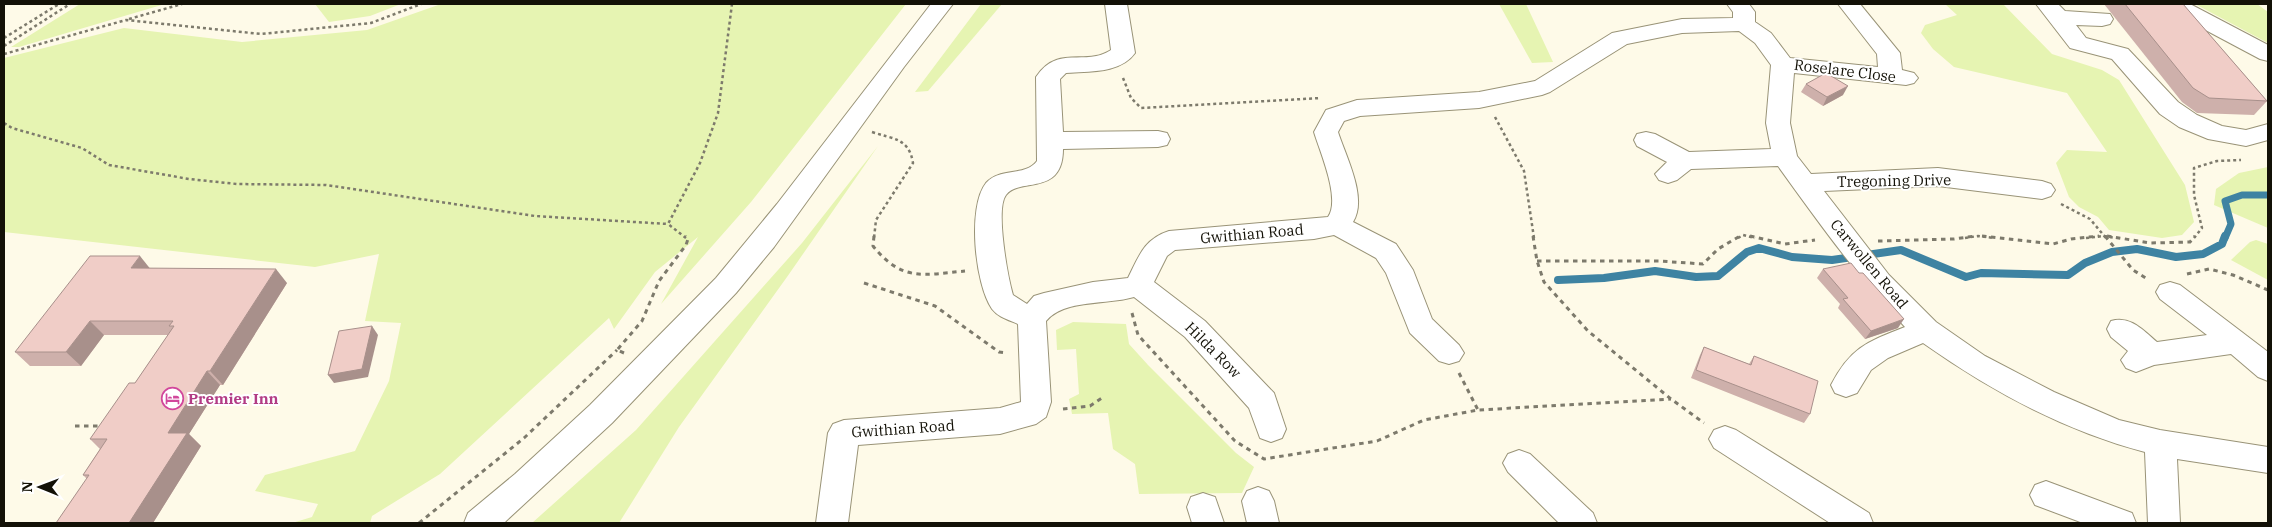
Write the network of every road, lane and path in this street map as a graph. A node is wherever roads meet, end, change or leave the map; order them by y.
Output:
1 (59, 4) edge
2 (70, 4) edge
3 (182, 4) edge
4 (421, 4) edge
5 (732, 4) edge
6 (942, 4) edge
7 (1116, 4) edge
8 (1849, 4) edge
9 (2174, 4) edge
10 (2053, 11) edge
11 (1741, 14) edge
12 (2102, 19) dead end
13 (126, 20) junction
14 (4, 38) edge
15 (4, 46) edge
16 (4, 54) edge
17 (2268, 54) edge
18 (1109, 62) junction
19 (1783, 64) junction
20 (1479, 100) junction
21 (1357, 108) junction
22 (4, 123) edge
23 (1050, 129) junction
24 (868, 132) dead end
25 (2268, 132) edge
26 (1158, 140) dead end
27 (1646, 140) dead end
28 (1785, 158) junction
29 (2248, 160) dead end
30 (1804, 183) junction
31 (2042, 190) joint
32 (668, 224) junction
33 (1337, 224) junction
34 (2104, 236) junction
35 (1854, 250) junction
36 (1537, 261) junction
37 (994, 269) junction
38 (864, 283) dead end
39 (1138, 285) junction
40 (2268, 290) edge
41 (2170, 292) junction
42 (1032, 318) junction
43 (2121, 329) dead end
44 (1926, 330) junction
45 (2237, 342) junction
46 (617, 350) junction
47 (1449, 353) joint
48 (1034, 358) junction
49 (650, 365) junction
50 (2268, 369) edge
51 (1846, 385) dead end
52 (1102, 398) dead end
53 (1671, 399) junction
54 (1035, 408) junction
55 (75, 426) dead end
56 (104, 426) edge
57 (1271, 429) dead end
58 (1726, 439) joint
59 (2160, 444) junction
60 (2268, 460) edge
61 (1519, 463) dead end
62 (2046, 495) dead end
63 (419, 523) edge
64 (480, 523) edge
65 (832, 523) edge
66 (1581, 523) edge
67 (1857, 523) edge
68 (2120, 523) edge
69 (2164, 523) edge

1 - 14 path
2 - 15 path
3 - 13 path
4 - 13 path
5 - 32 path
6 - 49 main road
7 - 18 main road
8 - 19 main road, Roselare Close
9 - 17 main road
10 - 12 main road
10 - 25 main road
11 - 19 main road
11 - 20 main road
13 - 16 path
18 - 21 path
18 - 23 main road
19 - 28 main road, Carwollen Road
20 - 21 main road
20 - 36 path
21 - 33 main road
22 - 32 path
23 - 26 main road
23 - 37 main road
24 - 37 path
27 - 28 main road
28 - 30 main road, Carwollen Road
29 - 34 path
30 - 31 main road, Tregoning Drive
30 - 35 main road, Carwollen Road
31 - 34 path
32 - 46 path
33 - 39 main road, Gwithian Road
33 - 47 main road
34 - 35 path
34 - 41 path
35 - 36 path
35 - 44 main road, Carwollen Road
36 - 53 path
37 - 42 main road
38 - 48 path
39 - 42 main road
39 - 57 main road, Hilda Row
40 - 41 path
41 - 45 main road
42 - 48 main road
43 - 45 main road
44 - 51 main road
44 - 59 main road, Carwollen Road
45 - 50 main road
46 - 49 path
46 - 63 path
47 - 53 path
48 - 54 main road
49 - 64 main road
52 - 54 path
53 - 58 path
54 - 65 main road, Gwithian Road
55 - 56 path
58 - 67 main road
59 - 60 main road, Carwollen Road
59 - 69 main road
61 - 66 main road
62 - 68 main road

